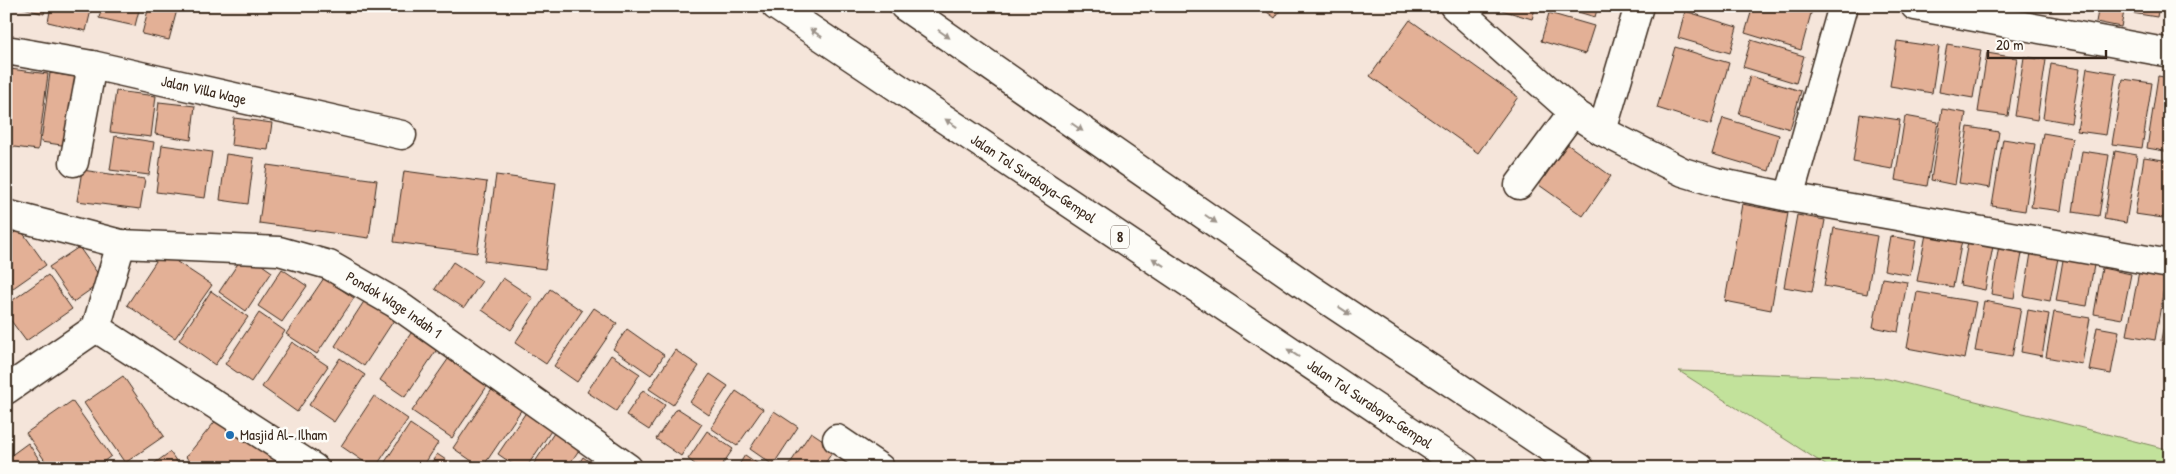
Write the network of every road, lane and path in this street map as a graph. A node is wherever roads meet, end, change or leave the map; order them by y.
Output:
1 (776, 6) edge
2 (904, 6) edge
3 (1454, 6) edge
4 (1639, 6) edge
5 (1843, 6) edge
6 (1915, 6) edge
7 (6, 50) edge
8 (2170, 53) edge
9 (92, 65) junction
10 (1573, 112) junction
11 (1602, 131) junction
12 (402, 135) dead end
13 (74, 162) dead end
14 (1519, 185) dead end
15 (1789, 197) junction
16 (6, 214) edge
17 (121, 244) junction
18 (2170, 264) edge
19 (96, 328) junction
20 (6, 390) edge
21 (837, 439) dead end
22 (314, 468) edge
23 (628, 468) edge
24 (880, 468) edge
25 (1465, 468) edge
26 (1580, 468) edge

25 -> 1 main road, Jalan Tol Surabaya–Gempol / 8
2 -> 26 main road
3 - 10 main road
4 - 11 main road
5 - 15 main road
6 - 8 main road
7 - 9 main road, Jalan Villa Wage
9 - 12 main road, Jalan Villa Wage
9 - 13 main road
10 - 11 main road
10 - 14 main road
11 - 15 main road
15 - 18 main road
16 - 17 main road, Pondok Wage Indah 1
17 - 19 main road
17 - 23 main road, Pondok Wage Indah 1
19 - 20 main road
19 - 22 main road
21 - 24 main road

